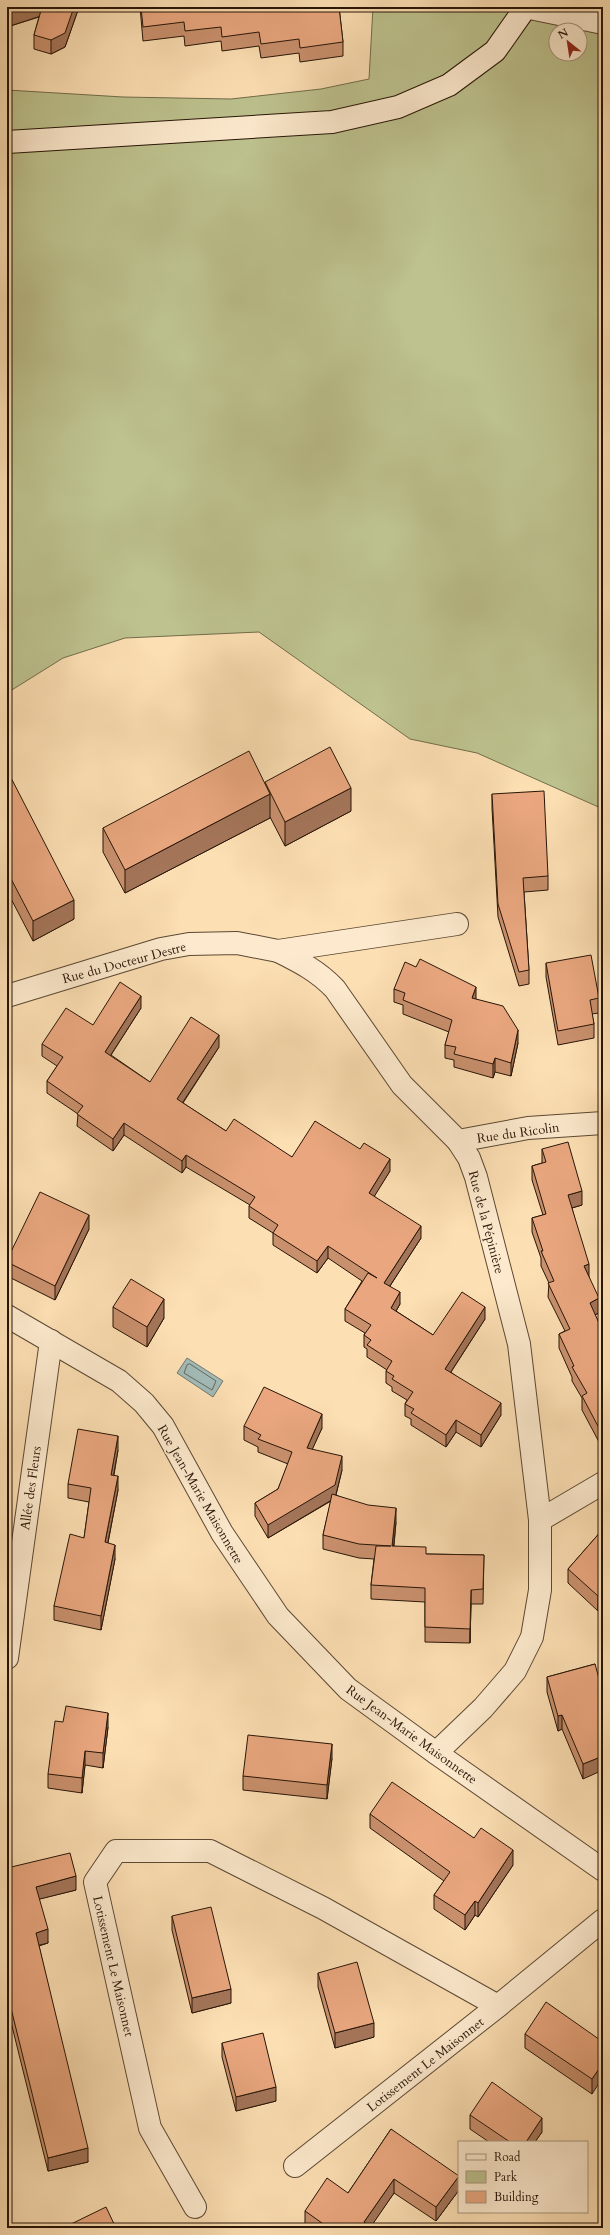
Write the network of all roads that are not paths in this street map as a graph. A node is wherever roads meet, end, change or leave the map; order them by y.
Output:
1 (526, 7) edge
2 (603, 23) edge
3 (7, 142) edge
4 (457, 924) dead end
5 (278, 951) junction
6 (7, 996) edge
7 (603, 1123) edge
8 (458, 1141) junction
9 (7, 1316) edge
10 (51, 1341) junction
11 (603, 1483) edge
12 (540, 1520) junction
13 (7, 1658) edge
14 (436, 1754) junction
15 (603, 1870) edge
16 (603, 1920) edge
17 (498, 2006) junction
18 (295, 2166) dead end
19 (195, 2207) dead end

1 - 2 street
1 - 3 street
4 - 5 street, Rue du Docteur Destre
5 - 6 street, Rue du Docteur Destre
5 - 8 street, Rue de la Pépinière
7 - 8 street, Rue du Ricolin
8 - 12 street, Rue de la Pépinière
9 - 10 street, Rue Jean-Marie Maisonnette
10 - 13 street, Allée des Fleurs
10 - 14 street, Rue Jean-Marie Maisonnette
11 - 12 street
12 - 14 street, Rue de la Pépinière
14 - 15 street, Rue Jean-Marie Maisonnette
16 - 17 street, Lotissement Le Maisonnet
17 - 18 street, Lotissement Le Maisonnet
17 - 19 street, Lotissement Le Maisonnet

